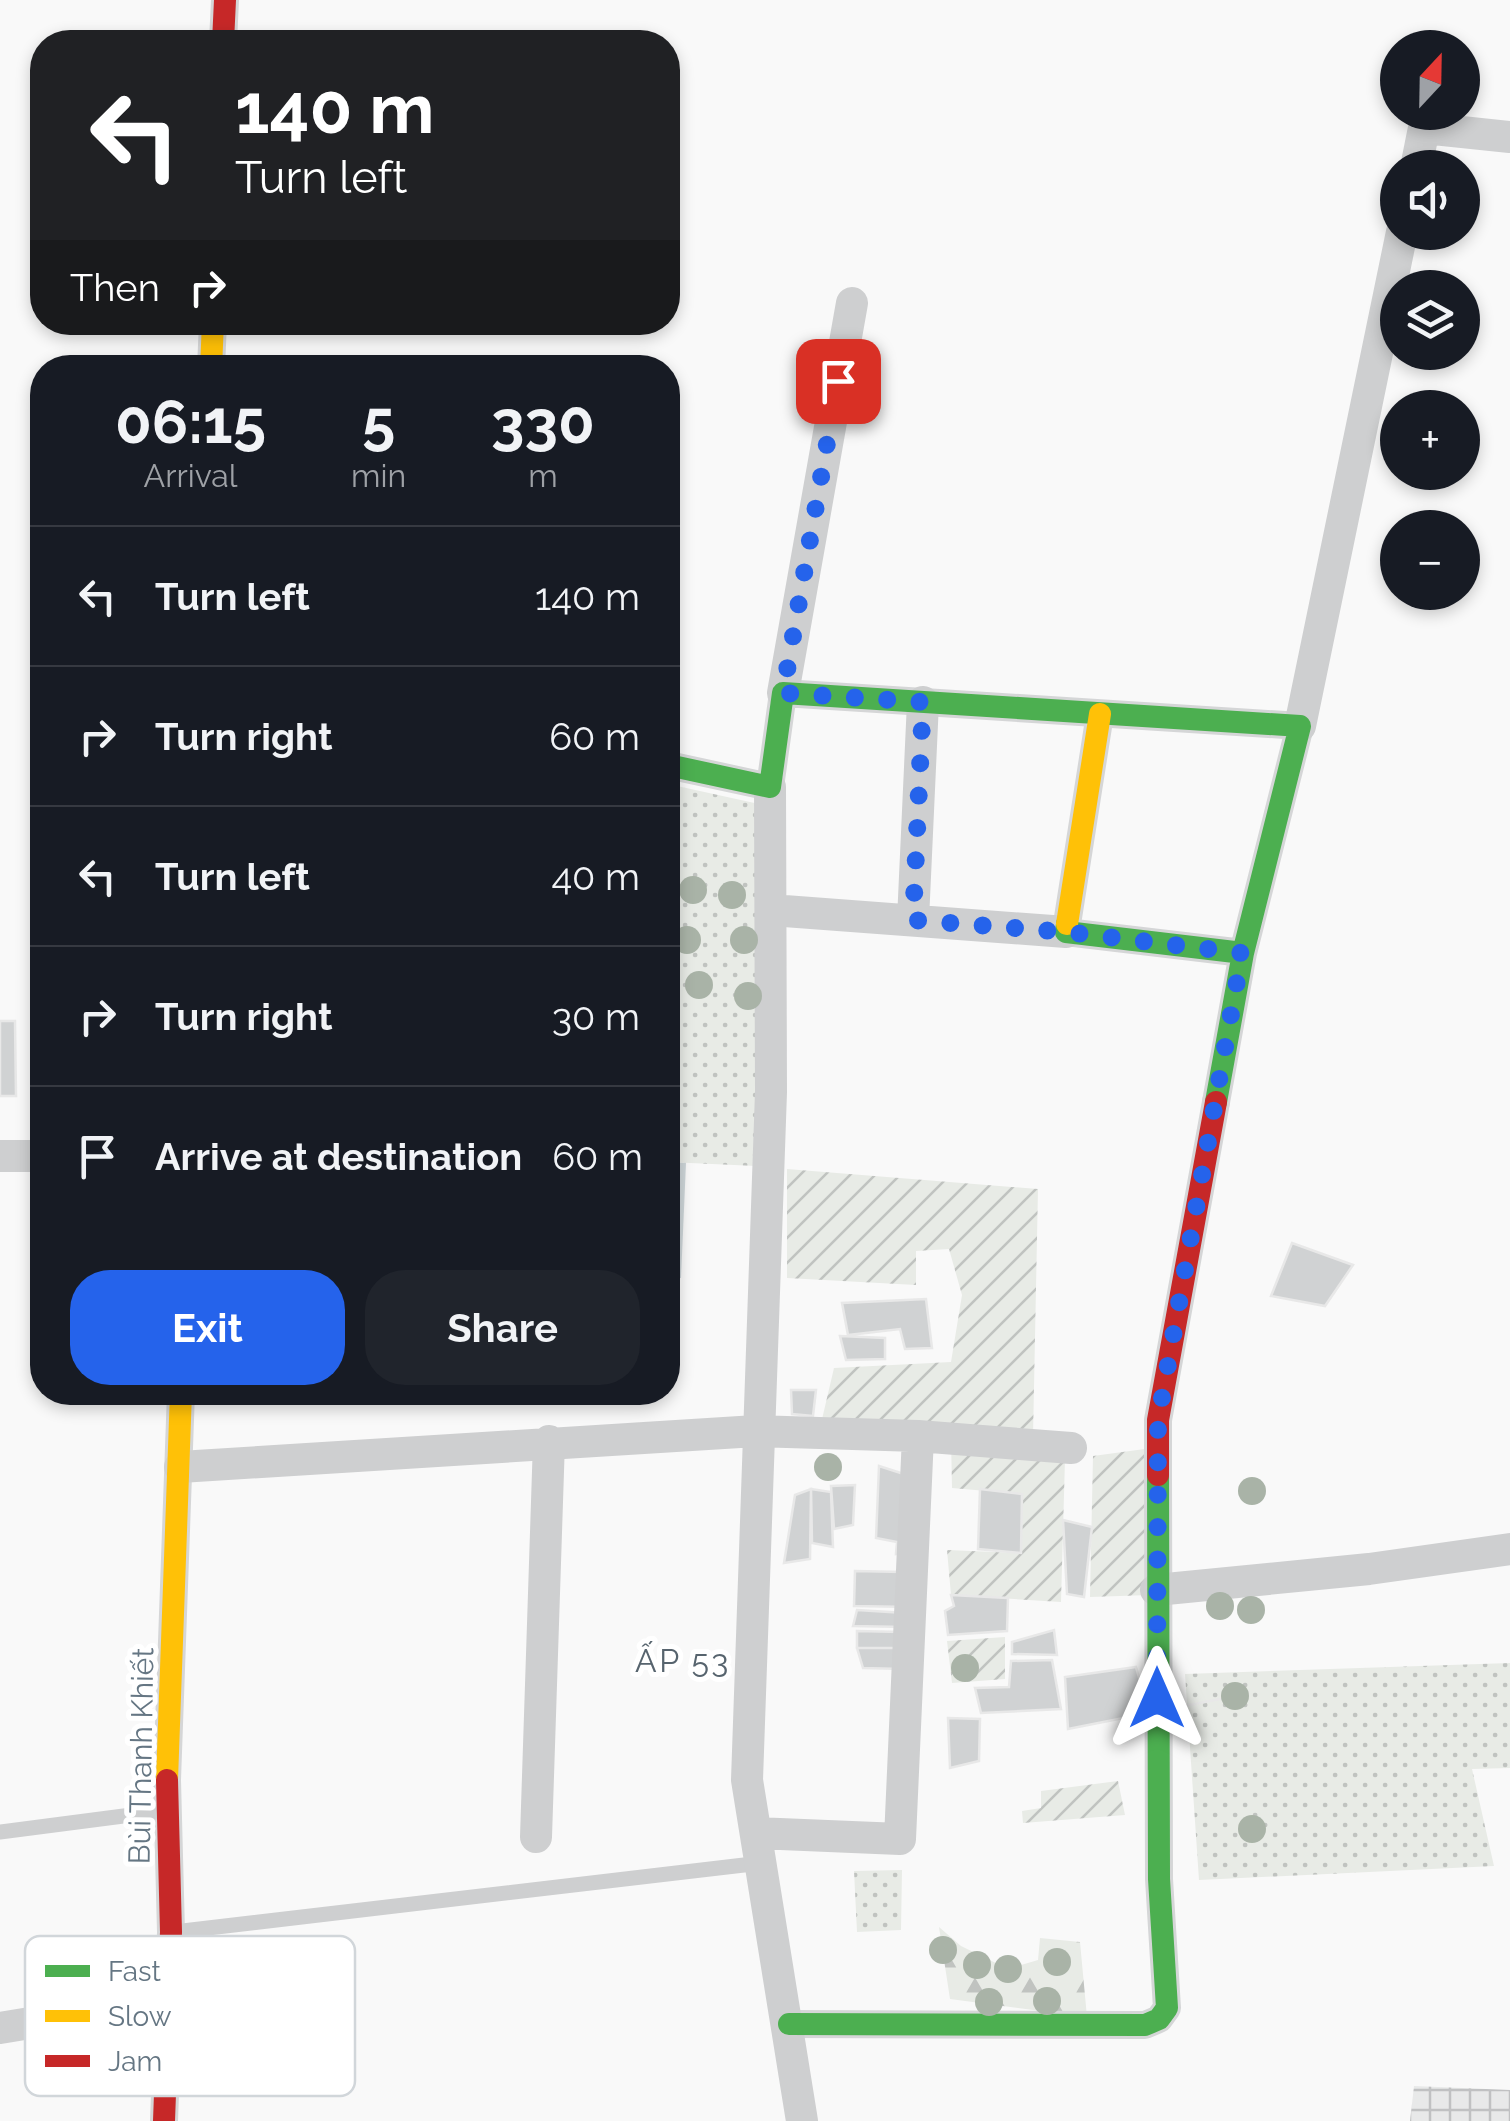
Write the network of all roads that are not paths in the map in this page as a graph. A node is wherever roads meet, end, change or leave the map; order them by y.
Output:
1 (225, 0) edge
2 (224, 30) edge
3 (1510, 137) edge
4 (1420, 150) edge
5 (1398, 250) edge
6 (852, 303) dead end
7 (783, 693) junction
8 (923, 702) junction
9 (1100, 714) junction
10 (1300, 726) junction
11 (680, 768) edge
12 (770, 787) junction
13 (770, 910) junction
14 (913, 920) junction
15 (1066, 932) junction
16 (1242, 953) junction
17 (0, 1156) edge
18 (30, 1156) edge
19 (181, 1405) edge
20 (756, 1430) junction
21 (918, 1436) junction
22 (549, 1442) junction
23 (1072, 1448) dead end
24 (180, 1467) junction
25 (1510, 1549) edge
26 (1156, 1590) junction
27 (166, 1810) junction
28 (0, 1832) edge
29 (536, 1838) dead end
30 (759, 1848) junction
31 (171, 1932) junction
32 (171, 1936) edge
33 (25, 2024) edge
34 (789, 2024) junction
35 (0, 2028) edge
36 (165, 2096) edge
37 (164, 2121) edge
38 (802, 2121) edge

1 - 2 street
3 - 4 street
5 - 10 street
6 - 7 street
7 - 8 street
7 - 12 street
8 - 9 street
8 - 14 street
9 - 10 street
9 - 15 street
10 - 16 street
11 - 12 street
12 - 13 street
13 - 14 street
13 - 20 street
14 - 15 street
15 - 16 street
16 - 26 street
17 - 18 street
19 - 24 street, Bùi Thanh Khiết
20 - 21 street
20 - 22 street
20 - 30 street
21 - 23 street
21 - 30 street
22 - 24 street
22 - 29 street
24 - 27 street, Bùi Thanh Khiết
25 - 26 street
26 - 34 street
27 - 28 lane
27 - 31 street, Bùi Thanh Khiết
30 - 31 lane
30 - 34 street
31 - 32 street, Bùi Thanh Khiết
33 - 35 street
34 - 38 street
36 - 37 street, Bùi Thanh Khiết

